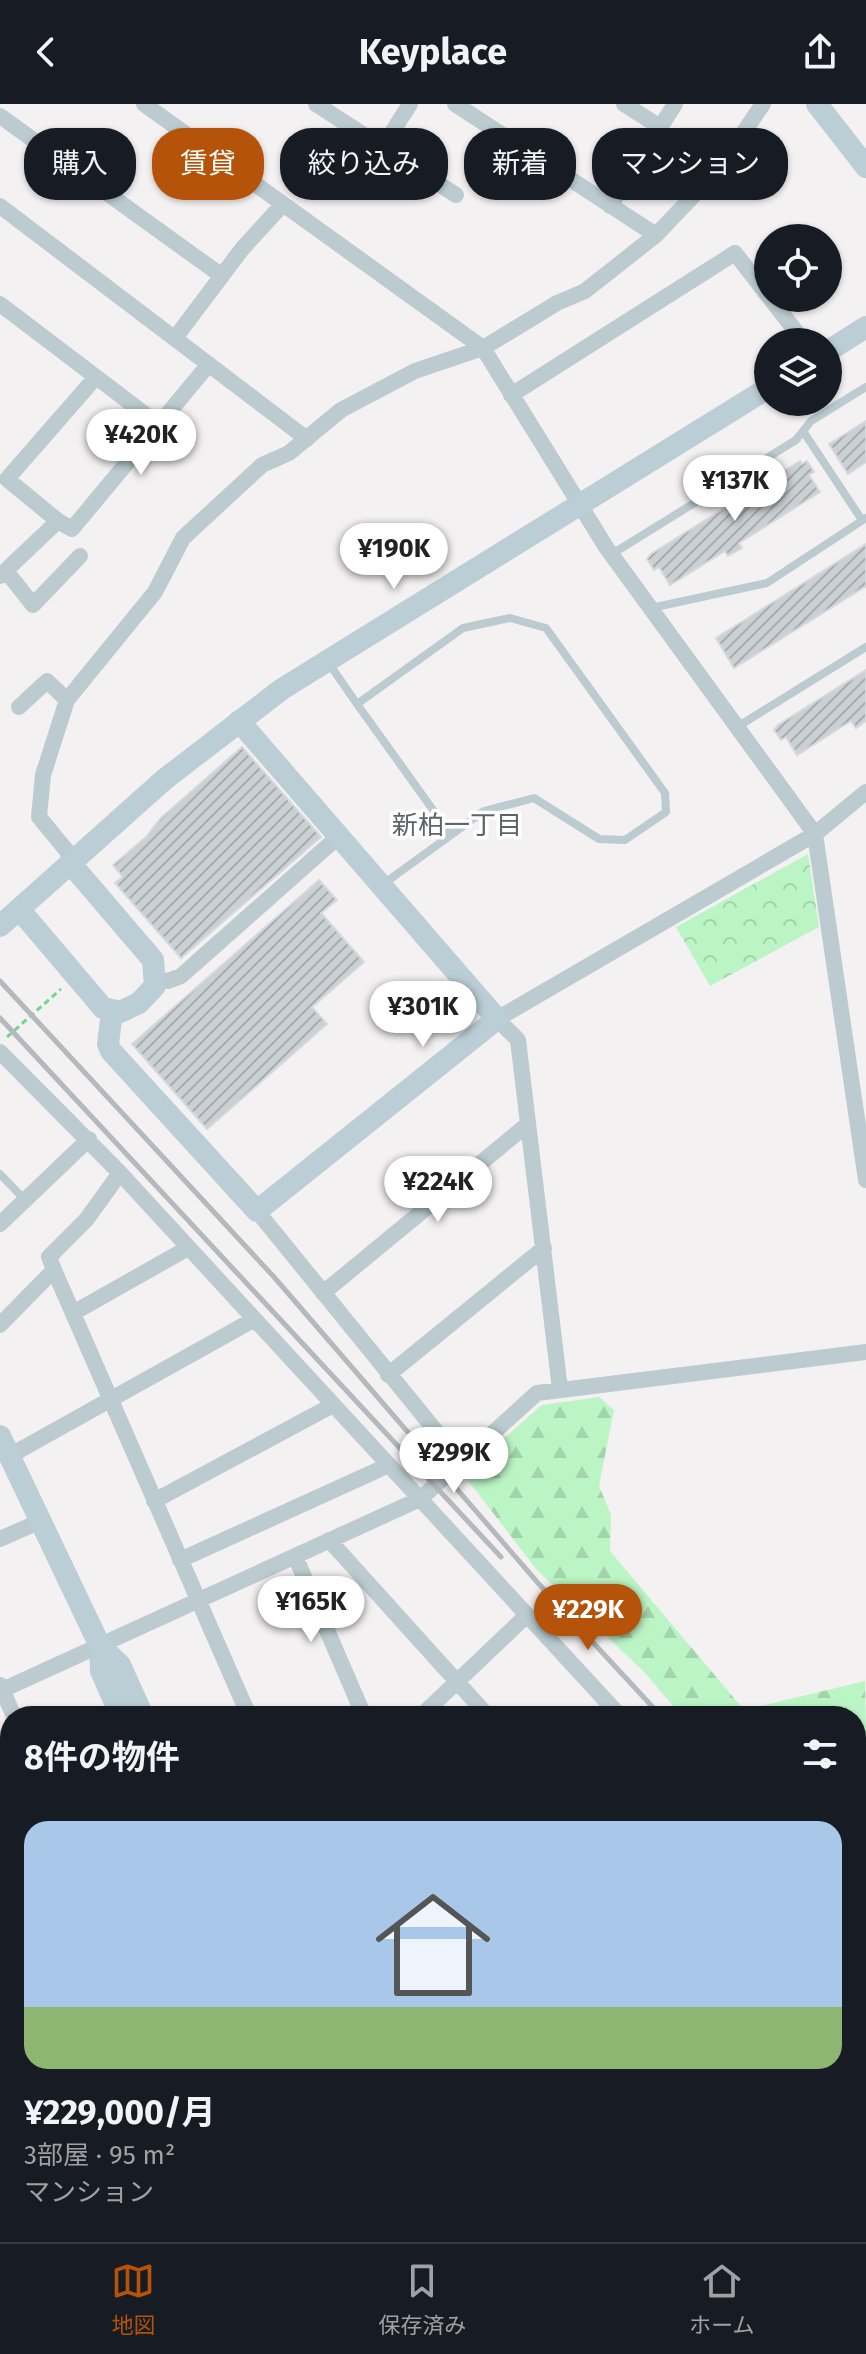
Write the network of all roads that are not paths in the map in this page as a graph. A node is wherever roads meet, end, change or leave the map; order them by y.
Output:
1 (144, 104) edge
2 (316, 104) edge
3 (410, 104) edge
4 (455, 104) edge
5 (624, 104) edge
6 (675, 104) edge
7 (763, 104) edge
8 (817, 104) edge
9 (0, 116) edge
10 (660, 127) junction
11 (352, 128) edge
12 (395, 128) edge
13 (866, 167) edge
14 (448, 190) edge
15 (456, 195) dead end
16 (283, 204) junction
17 (0, 206) edge
18 (610, 206) junction
19 (656, 235) junction
20 (222, 276) junction
21 (754, 278) edge
22 (0, 304) edge
23 (781, 312) edge
24 (866, 327) edge
25 (793, 328) edge
26 (175, 338) junction
27 (842, 342) edge
28 (483, 348) junction
29 (209, 364) junction
30 (96, 377) junction
31 (866, 387) edge
32 (511, 395) junction
33 (754, 397) edge
34 (158, 424) junction
35 (803, 431) junction
36 (307, 439) junction
37 (579, 503) junction
38 (864, 519) edge
39 (58, 521) junction
40 (611, 554) junction
41 (80, 556) dead end
42 (3, 573) edge
43 (650, 609) junction
44 (866, 647) edge
45 (326, 660) junction
46 (67, 700) junction
47 (357, 704) junction
48 (19, 707) dead end
49 (239, 721) junction
50 (737, 727) junction
51 (866, 792) edge
52 (815, 834) junction
53 (451, 835) junction
54 (339, 836) junction
55 (71, 864) junction
56 (381, 885) junction
57 (19, 909) junction
58 (0, 926) edge
59 (157, 979) junction
60 (112, 1012) junction
61 (497, 1019) junction
62 (0, 1052) edge
63 (528, 1124) junction
64 (89, 1139) junction
65 (120, 1173) junction
66 (0, 1174) edge
67 (866, 1180) edge
68 (26, 1201) junction
69 (257, 1211) junction
70 (0, 1224) edge
71 (188, 1248) junction
72 (544, 1248) junction
73 (54, 1270) junction
74 (323, 1293) junction
75 (73, 1313) junction
76 (253, 1320) junction
77 (0, 1325) edge
78 (866, 1352) edge
79 (388, 1375) junction
80 (560, 1389) junction
81 (111, 1399) junction
82 (333, 1405) junction
83 (6, 1446) edge
84 (461, 1462) junction
85 (389, 1465) junction
86 (420, 1499) junction
87 (154, 1501) junction
88 (41, 1521) junction
89 (0, 1539) edge
90 (329, 1540) junction
91 (295, 1556) junction
92 (180, 1560) junction
93 (198, 1601) junction
94 (527, 1615) junction
95 (100, 1646) junction
96 (457, 1682) junction
97 (1, 1689) edge
98 (117, 1706) edge
99 (138, 1706) edge
100 (245, 1706) edge
101 (360, 1706) edge
102 (432, 1706) edge
103 (479, 1706) edge
104 (611, 1706) edge

1 - 16 street
2 - 11 street
3 - 12 street
4 - 18 street
5 - 10 street
6 - 10 street
7 - 19 street
8 - 13 street
9 - 20 street
10 - 18 street
14 - 15 street
16 - 20 street
16 - 28 street
17 - 26 street
18 - 19 street
19 - 28 street
20 - 26 street
21 - 32 street
22 - 30 street
23 - 25 street
24 - 27 street
26 - 29 street
28 - 32 street
28 - 36 street
29 - 34 street
29 - 36 street
30 - 34 street
30 - 39 street
31 - 35 lane
32 - 37 street
33 - 37 street
34 - 39 street
35 - 38 lane
35 - 40 lane
36 - 46 street
37 - 40 street
37 - 45 street
38 - 43 lane
39 - 42 street
40 - 43 street
41 - 42 street
43 - 50 street
44 - 50 lane
45 - 47 lane
45 - 49 street
46 - 48 street
46 - 55 street
47 - 53 lane
47 - 53 lane
49 - 54 street
49 - 55 street
50 - 52 street
51 - 52 street
52 - 61 street
52 - 67 street
53 - 56 lane
54 - 56 street
54 - 59 street
55 - 57 street
55 - 59 street
56 - 61 street
57 - 58 street
57 - 60 street
59 - 60 street
60 - 69 street
61 - 63 street
61 - 69 street
62 - 64 street
63 - 72 street
63 - 74 street
64 - 65 street
64 - 68 street
65 - 71 street
65 - 73 street
66 - 68 lane
68 - 70 street
69 - 74 street
71 - 75 street
71 - 76 street
72 - 79 street
72 - 80 street
73 - 75 street
73 - 77 street
74 - 79 street
75 - 81 street
76 - 81 street
76 - 82 street
78 - 80 street
79 - 84 street
80 - 84 street
81 - 83 street
81 - 87 street
82 - 85 street
82 - 87 street
83 - 88 street
84 - 86 street
85 - 86 street
85 - 92 street
86 - 90 street
86 - 94 street
87 - 92 street
88 - 89 street
88 - 95 street
90 - 91 street
90 - 96 street
91 - 93 street
91 - 101 street
92 - 93 street
93 - 95 street
93 - 100 street
94 - 96 street
94 - 104 street
95 - 97 street
95 - 98 street
95 - 99 street
96 - 102 street
96 - 103 street

